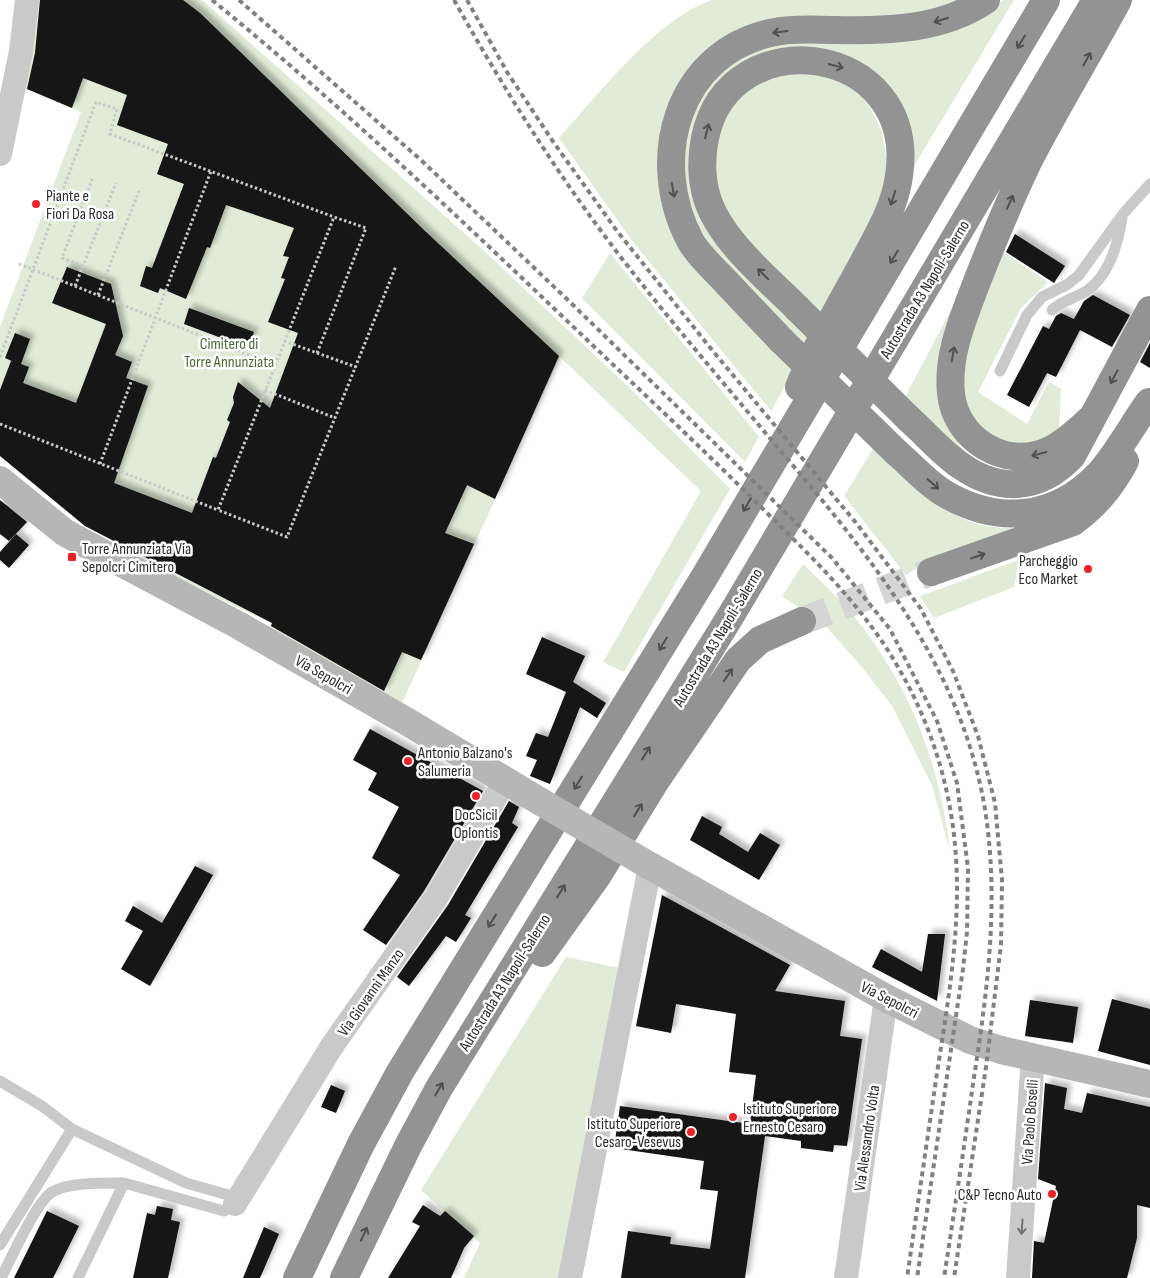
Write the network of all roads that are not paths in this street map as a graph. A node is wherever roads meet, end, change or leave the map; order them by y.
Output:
1 (27, 0) edge
2 (986, 0) edge
3 (1046, 0) edge
4 (1096, 0) edge
5 (1118, 0) edge
6 (0, 154) edge
7 (1150, 184) edge
8 (1123, 214) junction
9 (1052, 310) dead end
10 (1150, 310) edge
11 (1000, 371) dead end
12 (1150, 401) edge
13 (1093, 416) junction
14 (772, 464) junction
15 (0, 480) edge
16 (931, 572) tunnel mouth
17 (802, 621) tunnel mouth
18 (505, 781) junction
19 (650, 866) junction
20 (886, 998) junction
21 (474, 1032) junction
22 (1033, 1056) junction
23 (0, 1081) edge
24 (1150, 1084) edge
25 (72, 1129) junction
26 (124, 1183) junction
27 (237, 1201) junction
28 (0, 1245) edge
29 (1, 1278) edge
30 (78, 1278) edge
31 (297, 1278) edge
32 (344, 1278) edge
33 (570, 1278) edge
34 (846, 1278) edge
35 (1018, 1278) edge

1 - 6 street
2 -> 12 highway, bridge
3 -> 14 highway
21 -> 4 highway, Autostrada A3 Napoli-Salerno
13 -> 5 highway
7 - 8 lane
8 - 9 lane
8 - 11 lane
10 -> 13 highway
16 -> 12 highway
13 -> 14 highway, bridge
14 -> 31 highway
15 - 18 street, Via Sepolcri
21 -> 17 highway
18 - 19 street, Via Sepolcri, bridge
18 - 27 street, Via Giovanni Manzo
19 - 20 street, Via Sepolcri
19 - 33 street
20 - 22 street, Via Sepolcri
20 - 34 street, Via Alessandro Volta
32 -> 21 highway, Autostrada A3 Napoli-Salerno
22 - 24 street, Via Sepolcri
22 -> 35 street, Via Paolo Boselli
23 - 25 lane
25 - 27 lane
25 - 28 lane
26 - 27 lane
26 - 29 lane
26 - 30 lane

